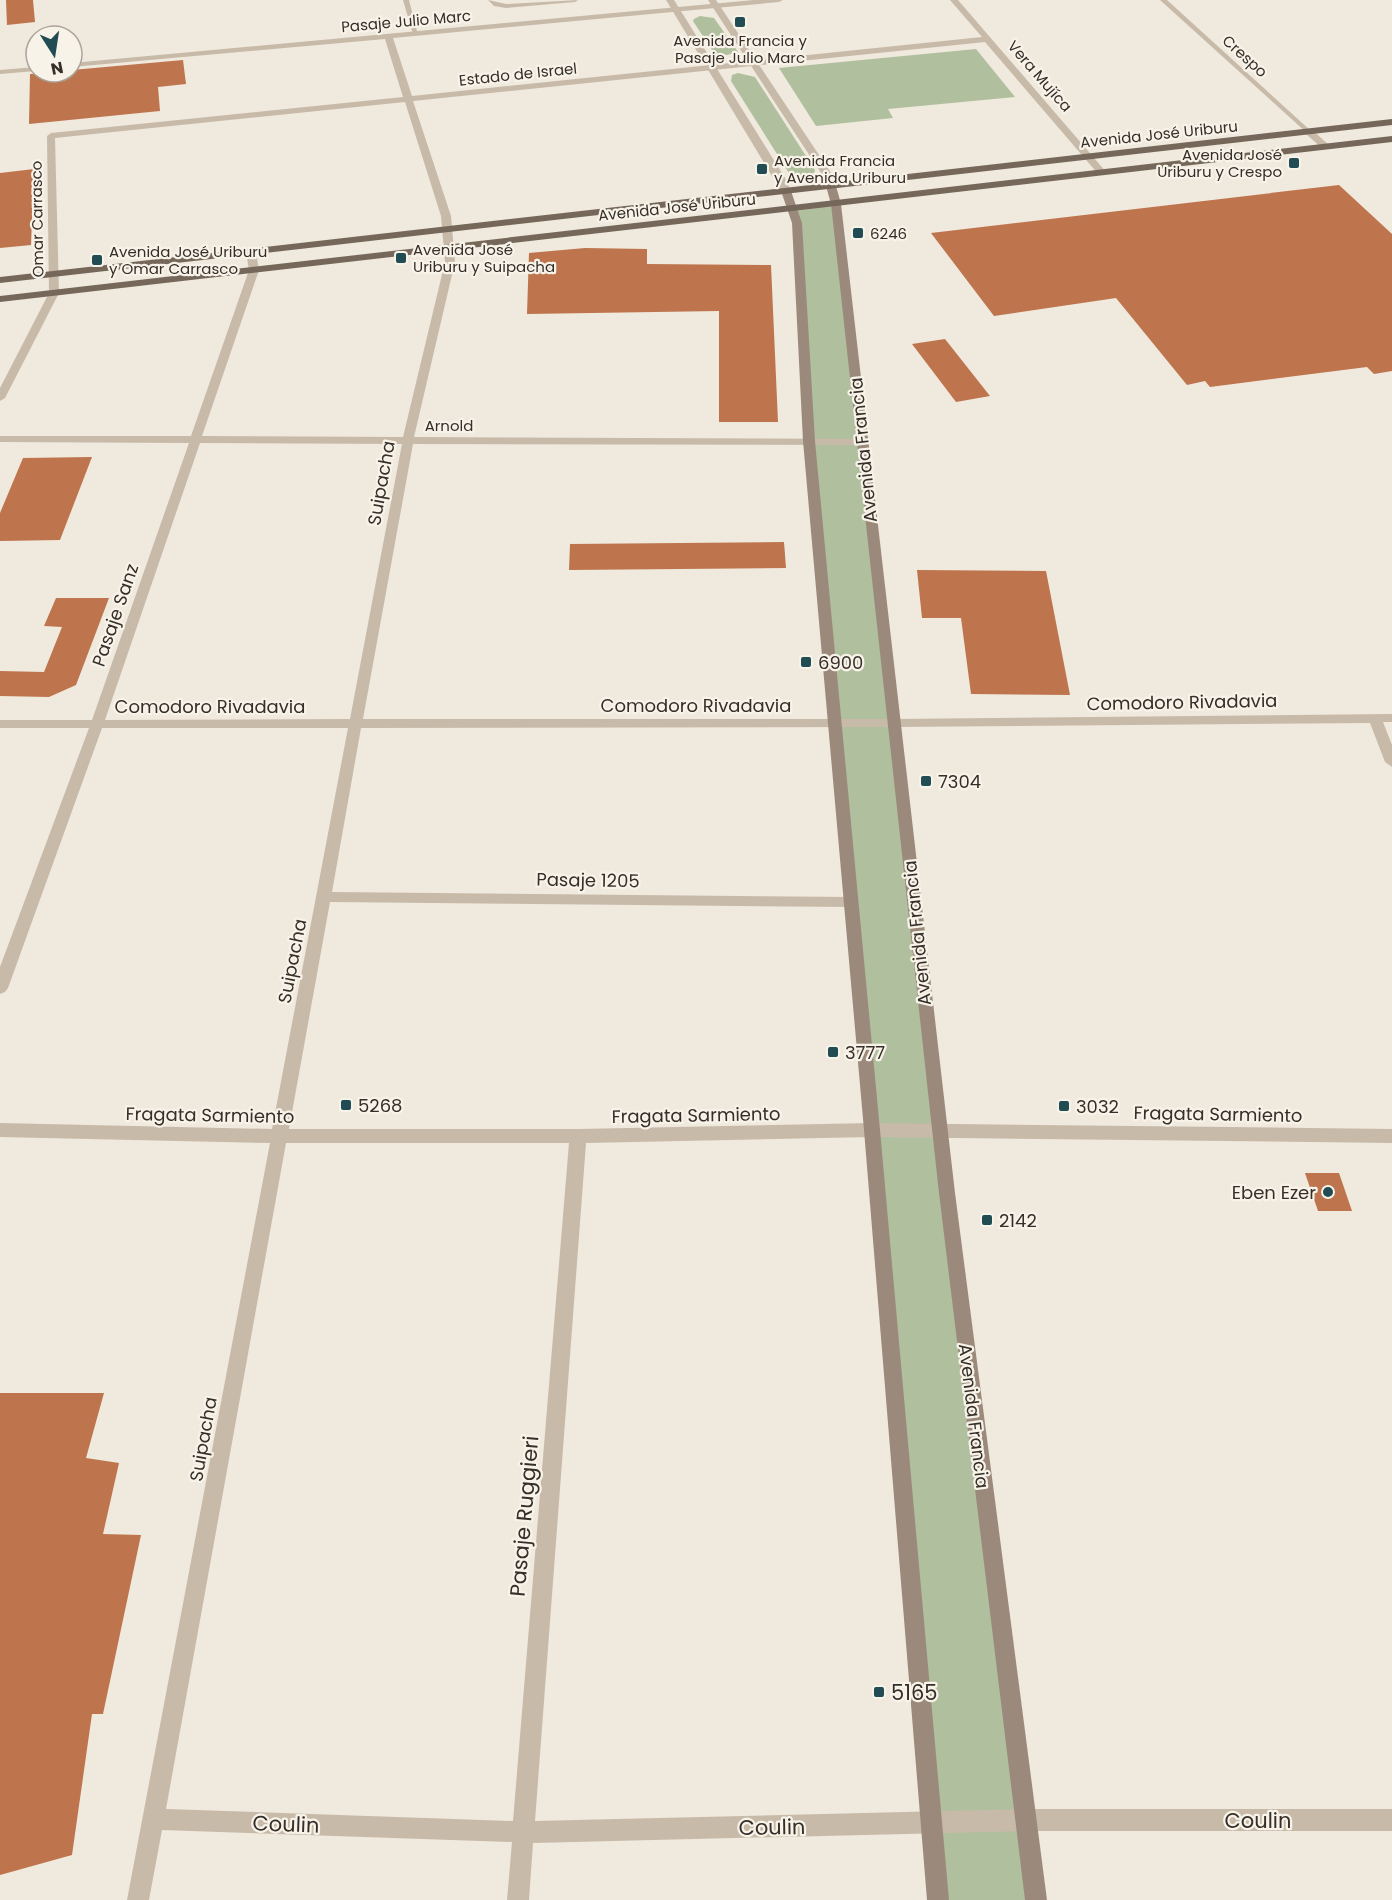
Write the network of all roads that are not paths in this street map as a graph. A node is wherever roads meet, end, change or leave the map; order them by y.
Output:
1 (406, 0) edge
2 (491, 0) edge
3 (575, 0) edge
4 (670, 0) edge
5 (779, 0) edge
6 (954, 0) edge
7 (1163, 0) edge
8 (713, 3) edge
9 (676, 9) junction
10 (416, 34) junction
11 (388, 36) junction
12 (987, 39) junction
13 (753, 63) junction
14 (84, 64) edge
15 (711, 68) junction
16 (24, 70) edge
17 (0, 72) edge
18 (408, 99) junction
19 (1392, 123) edge
20 (1309, 132) junction
21 (51, 136) joint
22 (1392, 139) edge
23 (1326, 147) junction
24 (1088, 157) junction
25 (1102, 173) junction
26 (831, 186) junction
27 (786, 191) junction
28 (836, 204) junction
29 (793, 209) junction
30 (447, 230) junction
31 (449, 248) junction
32 (251, 252) junction
33 (254, 270) junction
34 (53, 274) junction
35 (0, 280) edge
36 (54, 293) junction
37 (0, 299) edge
38 (0, 398) edge
39 (0, 439) edge
40 (194, 440) junction
41 (408, 440) junction
42 (809, 441) junction
43 (862, 442) junction
44 (1375, 718) junction
45 (1392, 718) edge
46 (834, 722) junction
47 (357, 723) junction
48 (894, 723) junction
49 (0, 724) edge
50 (97, 724) junction
51 (1392, 762) edge
52 (324, 897) junction
53 (851, 902) junction
54 (0, 988) edge
55 (0, 1130) edge
56 (872, 1131) junction
57 (939, 1131) junction
58 (278, 1136) junction
59 (578, 1136) junction
60 (1392, 1136) edge
61 (152, 1819) junction
62 (1025, 1820) junction
63 (1392, 1820) edge
64 (933, 1824) junction
65 (523, 1832) junction
66 (138, 1900) edge
67 (518, 1900) edge
68 (938, 1900) edge
69 (1036, 1900) edge

1 - 10 lane
2 - 3 lane
4 - 9 street
5 - 8 street, Pasaje Julio Marc
6 - 12 street, Vera Mujíca
7 - 20 lane, Crespo
8 - 9 street, Pasaje Julio Marc
8 - 13 street, Avenida Francia
9 - 10 street, Pasaje Julio Marc
9 - 15 street
10 - 11 street, Pasaje Julio Marc
11 - 14 street, Pasaje Julio Marc
11 - 18 street, Suipacha
12 - 13 street, Estado de Israel
12 - 24 street, Vera Mujíca
13 - 15 street, Estado de Israel
13 - 26 street, Avenida Francia
15 - 18 street, Estado de Israel
15 - 27 street
16 - 17 street
18 - 21 street, Estado de Israel
18 - 30 street, Suipacha
19 - 20 main road, Avenida José Uriburu
20 - 23 street
20 - 24 main road, Avenida José Uriburu
21 - 34 street, Omar Carrasco
22 - 23 main road, Avenida José Uriburu
23 - 25 main road, Avenida José Uriburu
24 - 25 street, Vera Mujíca
24 - 26 main road, Avenida José Uriburu
25 - 28 main road, Avenida José Uriburu
26 - 27 main road, Avenida José Uriburu
26 - 28 main road, Avenida Francia
27 - 29 main road
27 - 30 main road, Avenida José Uriburu
28 - 29 main road, Avenida José Uriburu
28 - 43 main road, Avenida Francia
29 - 31 main road, Avenida José Uriburu
29 - 42 main road
30 - 31 street, Suipacha
30 - 32 main road, Avenida José Uriburu
31 - 33 main road, Avenida José Uriburu
31 - 41 street, Suipacha
32 - 33 street, Pasaje Sanz
32 - 34 main road, Avenida José Uriburu
33 - 36 main road, Avenida José Uriburu
33 - 40 street, Pasaje Sanz
34 - 35 main road, Avenida José Uriburu
34 - 36 street, Omar Carrasco
36 - 37 main road, Avenida José Uriburu
36 - 38 street, Omar Carrasco
39 - 40 street, Arnold
40 - 41 street, Arnold
40 - 50 street, Pasaje Sanz
41 - 42 street, Arnold
41 - 47 street, Suipacha
42 - 43 street, Arnold
42 - 46 main road
43 - 48 main road, Avenida Francia
44 - 45 street, Comodoro Rivadavia
44 - 48 street, Comodoro Rivadavia
44 - 51 street
46 - 47 street, Comodoro Rivadavia
46 - 48 street, Comodoro Rivadavia
46 - 53 main road
47 - 50 street, Comodoro Rivadavia
47 - 52 street, Suipacha
48 - 57 main road, Avenida Francia
49 - 50 street, Comodoro Rivadavia
50 - 54 street, Pasaje Sanz
52 - 53 street, Pasaje 1205
52 - 58 street, Suipacha
53 - 56 main road
55 - 58 street, Fragata Sarmiento
56 - 57 street, Fragata Sarmiento
56 - 59 street, Fragata Sarmiento
56 - 64 main road
57 - 60 street, Fragata Sarmiento
57 - 62 main road, Avenida Francia
58 - 59 street, Fragata Sarmiento
58 - 61 street, Suipacha
59 - 65 street, Pasaje Ruggieri
61 - 65 street, Coulin
61 - 66 street, Suipacha
62 - 63 street, Coulin
62 - 64 street, Coulin
62 - 69 main road, Avenida Francia
64 - 65 street, Coulin
64 - 68 main road
65 - 67 street, Pasaje Ruggieri

